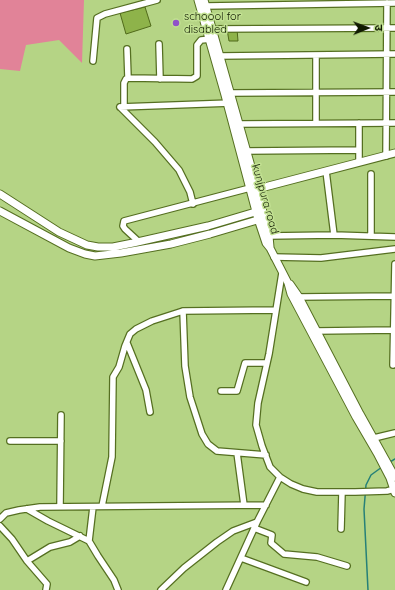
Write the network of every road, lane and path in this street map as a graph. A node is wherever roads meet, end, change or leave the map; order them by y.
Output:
1 (157, 0) edge
2 (198, 0) edge
3 (205, 3) edge
4 (387, 3) junction
5 (395, 3) edge
6 (386, 28) junction
7 (395, 28) edge
8 (212, 29) junction
9 (212, 39) junction
10 (159, 44) dead end
11 (127, 49) dead end
12 (386, 54) junction
13 (395, 54) edge
14 (316, 55) junction
15 (220, 56) junction
16 (93, 61) dead end
17 (128, 78) junction
18 (160, 79) junction
19 (385, 92) junction
20 (395, 92) edge
21 (231, 93) junction
22 (316, 93) junction
23 (230, 103) junction
24 (124, 107) junction
25 (359, 123) junction
26 (385, 123) junction
27 (395, 123) edge
28 (239, 124) junction
29 (316, 124) junction
30 (359, 150) junction
31 (246, 151) junction
32 (395, 153) edge
33 (386, 156) junction
34 (360, 162) junction
35 (326, 171) junction
36 (371, 174) dead end
37 (254, 188) junction
38 (0, 194) edge
39 (194, 204) junction
40 (0, 211) edge
41 (259, 211) junction
42 (261, 219) junction
43 (334, 235) junction
44 (269, 236) junction
45 (371, 236) junction
46 (395, 237) edge
47 (138, 241) junction
48 (270, 248) junction
49 (395, 249) edge
50 (274, 257) junction
51 (395, 264) edge
52 (282, 273) junction
53 (288, 282) junction
54 (394, 296) edge
55 (299, 297) junction
56 (276, 310) junction
57 (184, 311) junction
58 (394, 330) edge
59 (317, 331) junction
60 (126, 343) junction
61 (267, 363) junction
62 (393, 365) dead end
63 (221, 392) dead end
64 (150, 412) dead end
65 (61, 415) dead end
66 (395, 433) edge
67 (374, 438) junction
68 (10, 441) dead end
69 (61, 441) junction
70 (379, 452) junction
71 (237, 453) junction
72 (266, 455) junction
73 (280, 477) junction
74 (393, 478) edge
75 (393, 490) edge
76 (342, 492) junction
77 (244, 505) junction
78 (266, 505) junction
79 (102, 506) junction
80 (60, 507) junction
81 (93, 507) junction
82 (27, 509) junction
83 (0, 519) edge
84 (257, 522) junction
85 (0, 526) edge
86 (254, 528) junction
87 (341, 529) dead end
88 (80, 536) junction
89 (89, 541) junction
90 (240, 558) junction
91 (27, 561) junction
92 (347, 566) dead end
93 (306, 582) dead end
94 (46, 590) edge
95 (118, 590) edge
96 (161, 590) edge
97 (226, 590) edge

1 - 16 street
2 - 9 street, kunjpura road
3 - 4 street
3 - 8 street, kunjpura road
4 - 5 street
4 - 6 street
6 - 7 street
6 - 8 street
6 - 12 street
8 - 9 street, kunjpura road
9 - 15 street, kunjpura road
9 - 18 street
9 - 23 street, kunjpura road
10 - 18 street
11 - 17 street
12 - 13 street
12 - 14 street
12 - 19 street
14 - 15 street
14 - 22 street
15 - 21 street, kunjpura road
17 - 18 street
17 - 24 street
19 - 20 street
19 - 22 street
19 - 26 street
21 - 22 street
21 - 23 street, kunjpura road
22 - 29 street
23 - 24 street
23 - 28 street, kunjpura road
23 - 37 street, kunjpura road
24 - 39 street
25 - 26 street
25 - 29 street
25 - 30 street
26 - 27 street
26 - 33 street
28 - 29 street
28 - 31 street, kunjpura road
30 - 31 street
30 - 34 street
31 - 37 street, kunjpura road
32 - 33 street
33 - 34 street
34 - 35 street
35 - 37 street
35 - 43 street
36 - 45 street
37 - 39 street
37 - 41 street, kunjpura road
38 - 47 street
39 - 47 street
40 - 42 street
41 - 42 street, kunjpura road
41 - 47 street
42 - 44 street, kunjpura road
42 - 48 street, kunjpura road
43 - 44 street
43 - 45 street
44 - 48 street, kunjpura road
45 - 46 street
48 - 50 street
49 - 50 street
50 - 52 street
51 - 54 street
52 - 53 street
52 - 56 street
53 - 55 street
53 - 70 street
54 - 55 street
54 - 58 street
55 - 59 street
56 - 57 street
56 - 61 street
57 - 60 street
57 - 71 street
58 - 59 street
58 - 62 street
59 - 67 street
60 - 64 street
60 - 79 street
61 - 63 street
61 - 72 street
65 - 69 street
66 - 67 street
67 - 70 street
68 - 69 street
69 - 80 street
70 - 74 street
71 - 72 street
71 - 77 street
72 - 73 street
73 - 76 street
73 - 78 street
74 - 75 street
75 - 76 street
76 - 87 street
77 - 78 street
77 - 79 street
78 - 84 street
79 - 81 street
80 - 81 street
80 - 82 street
81 - 89 street
82 - 83 street
82 - 88 street
84 - 86 street
84 - 96 street
85 - 91 street
86 - 90 street
86 - 92 street
88 - 89 street
88 - 91 street
89 - 95 street
90 - 93 street
90 - 97 street
91 - 94 street

